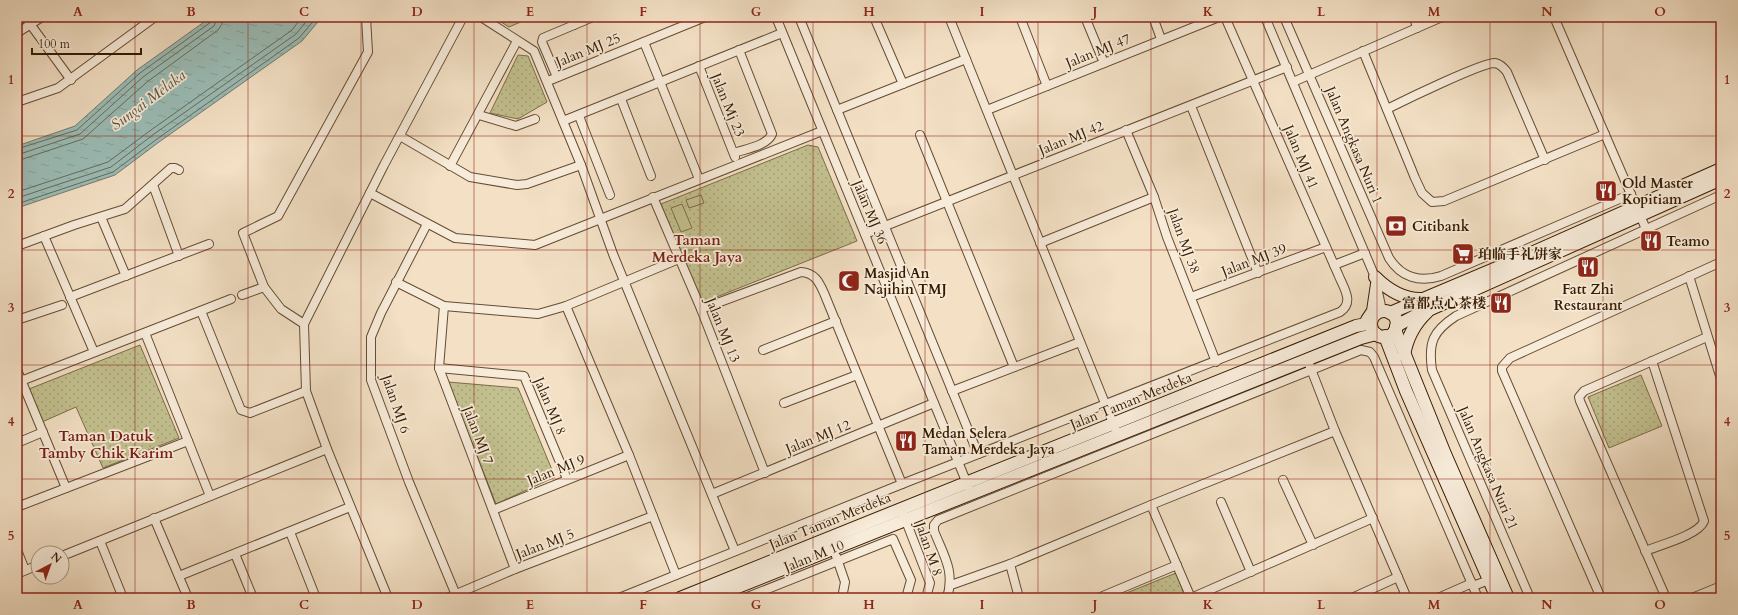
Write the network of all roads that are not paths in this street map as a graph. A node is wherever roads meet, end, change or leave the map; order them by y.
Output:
1 (25, 17) edge
2 (42, 17) edge
3 (155, 17) edge
4 (366, 17) edge
5 (463, 17) edge
6 (481, 17) edge
7 (593, 17) edge
8 (705, 17) edge
9 (776, 17) edge
10 (799, 17) edge
11 (874, 17) edge
12 (949, 17) edge
13 (1020, 17) edge
14 (1085, 17) edge
15 (1152, 17) edge
16 (1219, 17) edge
17 (1226, 17) edge
18 (1265, 17) edge
19 (1284, 17) edge
20 (1414, 17) edge
21 (1442, 17) edge
22 (1554, 17) edge
23 (573, 21) edge
24 (31, 25) junction
25 (1417, 28) junction
26 (17, 33) edge
27 (782, 33) junction
28 (1161, 39) junction
29 (517, 41) junction
30 (644, 42) junction
31 (739, 50) junction
32 (1364, 51) junction
33 (966, 59) junction
34 (1104, 63) junction
35 (699, 66) junction
36 (1287, 68) junction
37 (1310, 75) junction
38 (557, 77) junction
39 (71, 80) junction
40 (548, 81) junction
41 (1254, 81) junction
42 (659, 82) junction
43 (1293, 82) junction
44 (903, 84) junction
45 (1046, 86) junction
46 (621, 99) junction
47 (17, 102) edge
48 (1191, 106) junction
49 (1387, 109) junction
50 (837, 110) junction
51 (987, 110) junction
52 (479, 115) junction
53 (579, 116) junction
54 (535, 119) dead end
55 (563, 121) junction
56 (1126, 130) junction
57 (822, 131) junction
58 (1605, 134) junction
59 (920, 135) dead end
60 (400, 136) junction
61 (734, 153) junction
62 (1545, 160) junction
63 (738, 164) junction
64 (581, 165) junction
65 (450, 166) junction
66 (179, 170) dead end
67 (1013, 175) junction
68 (1720, 175) edge
69 (651, 176) dead end
70 (699, 179) junction
71 (152, 185) junction
72 (370, 193) junction
73 (1631, 194) junction
74 (610, 195) dead end
75 (1721, 195) edge
76 (653, 197) junction
77 (1154, 197) junction
78 (947, 201) junction
79 (1639, 211) junction
80 (101, 217) junction
81 (599, 219) junction
82 (427, 224) junction
83 (884, 226) junction
84 (1646, 229) junction
85 (865, 234) junction
86 (44, 236) junction
87 (1040, 243) junction
88 (209, 244) dead end
89 (17, 246) edge
90 (1326, 246) junction
91 (1365, 253) junction
92 (179, 256) junction
93 (679, 259) junction
94 (1721, 262) edge
95 (1334, 265) junction
96 (1258, 273) junction
97 (126, 276) junction
98 (1689, 276) junction
99 (1376, 280) junction
100 (624, 281) junction
101 (396, 282) junction
102 (264, 287) junction
103 (242, 295) dead end
104 (70, 297) junction
105 (1192, 297) junction
106 (231, 299) dead end
107 (1428, 303) junction
108 (62, 304) dead end
109 (444, 306) junction
110 (566, 306) junction
111 (701, 309) junction
112 (201, 311) junction
113 (1386, 312) junction
114 (17, 320) edge
115 (836, 321) junction
116 (1371, 323) junction
117 (304, 324) junction
118 (1356, 326) junction
119 (1388, 332) junction
120 (145, 333) junction
121 (1707, 337) junction
122 (1361, 338) junction
123 (1080, 342) junction
124 (763, 350) dead end
125 (94, 352) junction
126 (1400, 360) junction
127 (1652, 361) junction
128 (1216, 362) junction
129 (1309, 364) junction
130 (1014, 367) junction
131 (439, 368) junction
132 (17, 370) edge
133 (858, 375) junction
134 (1721, 379) edge
135 (21, 381) junction
136 (306, 391) junction
137 (952, 391) junction
138 (784, 403) dead end
139 (934, 403) junction
140 (1104, 404) junction
141 (879, 426) junction
142 (1115, 430) junction
143 (42, 432) junction
144 (1335, 432) junction
145 (188, 441) junction
146 (17, 443) edge
147 (326, 449) junction
148 (978, 454) junction
149 (629, 455) junction
150 (958, 462) junction
151 (765, 473) junction
152 (567, 479) junction
153 (1283, 480) dead end
154 (966, 482) junction
155 (902, 484) junction
156 (66, 488) junction
157 (712, 494) junction
158 (971, 494) junction
159 (210, 496) junction
160 (1221, 502) dead end
161 (1151, 505) junction
162 (17, 507) edge
163 (350, 507) junction
164 (901, 508) junction
165 (493, 510) junction
166 (653, 516) junction
167 (154, 518) junction
168 (1373, 518) junction
169 (906, 521) junction
170 (290, 532) junction
171 (100, 540) junction
172 (1313, 544) junction
173 (833, 547) junction
174 (17, 550) edge
175 (735, 551) junction
176 (1645, 551) junction
177 (70, 553) edge
178 (235, 554) junction
179 (838, 560) junction
180 (1010, 564) junction
181 (1177, 565) junction
182 (30, 568) edge
183 (515, 569) junction
184 (25, 570) junction
185 (1250, 572) junction
186 (17, 574) edge
187 (676, 575) junction
188 (179, 576) junction
189 (1398, 577) junction
190 (1489, 580) junction
191 (951, 585) junction
192 (1472, 585) junction
193 (1721, 586) edge
194 (456, 595) junction
195 (121, 597) edge
196 (188, 598) edge
197 (253, 598) edge
198 (316, 598) edge
199 (388, 598) edge
200 (447, 598) edge
201 (619, 598) edge
202 (680, 598) edge
203 (710, 598) edge
204 (745, 598) edge
205 (842, 598) edge
206 (906, 598) edge
207 (926, 598) edge
208 (947, 598) edge
209 (1017, 598) edge
210 (1098, 598) edge
211 (1352, 598) edge
212 (1407, 598) edge
213 (1438, 598) edge
214 (1478, 598) edge
215 (1497, 598) edge
216 (1508, 598) edge
217 (1530, 598) edge
218 (1601, 598) edge
219 (1666, 598) edge
220 (1692, 598) edge

1 - 24 street
2 - 24 street
3 - 39 street
4 - 102 street
5 - 60 street
6 - 29 street
7 - 23 street
8 - 30 street, Jalan MJ 25
9 - 27 street, Jalan MJ 36
10 - 50 street
11 - 44 street
12 - 33 street
13 - 45 street
14 - 34 street
15 - 28 street
16 - 28 street, Jalan MJ 47
17 - 41 street, Jalan MJ 41
18 - 36 street
19 - 37 street, Jalan Angkasa Nuri 1
20 - 25 street
21 - 25 street
22 - 58 street
23 - 38 street
24 - 26 street
24 - 39 street
25 - 32 street
27 - 31 street
27 - 57 street, Jalan MJ 36
28 - 34 street, Jalan MJ 47
29 - 40 street
29 - 52 street
30 - 38 street, Jalan MJ 25
30 - 42 street
31 - 35 street
31 - 61 street
32 - 37 street
32 - 49 street
33 - 44 street
33 - 51 street
34 - 45 street, Jalan MJ 47
35 - 42 street
35 - 61 street, Jalan Mj 23
36 - 41 street, Jalan MJ 42
36 - 43 street
37 - 43 street
37 - 73 street, Jalan Angkasa Nuri 1
38 - 40 street, Jalan MJ 25
39 - 47 street
40 - 55 street
41 - 48 street, Jalan MJ 42
41 - 90 street, Jalan MJ 41
42 - 46 street
42 - 70 street
43 - 91 street
44 - 50 street
45 - 51 street, Jalan MJ 47
46 - 53 street
46 - 69 street
48 - 56 street, Jalan MJ 42
48 - 96 street
49 - 62 street
49 - 62 street
50 - 83 street
51 - 67 street
52 - 54 street
52 - 65 street
53 - 55 street
53 - 74 street
55 - 64 street
56 - 67 street, Jalan MJ 42
56 - 77 street, Jalan MJ 38
57 - 63 street
57 - 85 street, Jalan MJ 36
58 - 62 street
58 - 73 street
59 - 78 street
60 - 65 street
60 - 72 street
61 - 63 street, Jalan Mj 23
63 - 70 street
64 - 65 street
64 - 81 street
66 - 71 street
67 - 78 street, Jalan MJ 42
67 - 87 street
68 - 79 main road
70 - 76 street
71 - 80 street
71 - 92 street
72 - 82 street
72 - 117 street
73 - 79 street
75 - 84 street
76 - 81 street
76 - 93 street, Jalan MJ 13
77 - 87 street
77 - 105 street, Jalan MJ 38
78 - 83 street, Jalan MJ 42
78 - 130 street
79 - 84 street
79 - 107 main road
80 - 86 street
80 - 97 street
81 - 82 street
81 - 100 street
82 - 101 street, Jalan MJ 6
83 - 85 street, Jalan MJ 42
83 - 137 street
84 - 217 street, Jalan Angkasa Nuri 21
85 - 139 street, Jalan MJ 36
86 - 89 street
86 - 104 street
87 - 123 street
88 - 92 street
90 - 95 street, Jalan MJ 41
90 - 96 street, Jalan MJ 39
91 - 95 street
91 - 99 street
92 - 97 street
93 - 100 street
93 - 111 street, Jalan MJ 13
94 - 98 street
95 - 128 street, Jalan MJ 41
96 - 105 street, Jalan MJ 39
97 - 104 street
98 - 121 street
98 - 218 street
99 - 107 main road
99 - 113 street
99 - 118 main road
100 - 110 street
100 - 157 street
101 - 109 street
101 - 194 street, Jalan MJ 6
102 - 103 street
102 - 117 street
104 - 125 street
105 - 128 street, Jalan MJ 38
106 - 112 street
107 - 113 main road
107 - 119 main road, Jalan Taman Merdeka
107 - 126 main road
108 - 114 street
109 - 110 street
109 - 131 street, Jalan MJ 7
110 - 149 street
111 - 115 street
111 - 151 street, Jalan MJ 13
112 - 120 street
112 - 136 street
113 - 116 main road
113 - 119 main road
115 - 124 street
115 - 133 street
116 - 118 main road, Jalan Taman Merdeka
116 - 119 main road
117 - 136 street
118 - 142 main road, Jalan Taman Merdeka
119 - 122 main road, Jalan Taman Merdeka
119 - 126 main road
120 - 125 street
120 - 145 street
121 - 127 street
121 - 134 street
122 - 126 main road
122 - 129 main road, Jalan Taman Merdeka
123 - 130 street
123 - 140 street
125 - 135 street
126 - 190 main road
126 - 216 main road
127 - 176 street
127 - 176 street
128 - 140 street
129 - 142 main road, Jalan Taman Merdeka
129 - 144 street
129 - 191 street
129 - 192 street
130 - 137 street
131 - 152 street, Jalan MJ 8
131 - 165 street, Jalan MJ 7
132 - 135 street
133 - 138 street
133 - 141 street
135 - 143 street
136 - 147 street
137 - 148 street
139 - 141 street, Jalan MJ 12
139 - 150 street, Jalan MJ 36
140 - 142 street
140 - 148 street
141 - 151 street, Jalan MJ 12
141 - 155 street
142 - 154 main road, Jalan Taman Merdeka
142 - 158 main road, Jalan Taman Merdeka
143 - 146 street
143 - 156 street
144 - 161 street
144 - 168 street
145 - 156 street
145 - 159 street
147 - 159 street
147 - 163 street
148 - 150 street
149 - 152 street, Jalan MJ 9
149 - 166 street
150 - 154 street, Jalan MJ 36
150 - 155 street
151 - 157 street, Jalan MJ 12
152 - 165 street, Jalan MJ 9
153 - 172 street
154 - 158 street, Jalan MJ 36
154 - 164 main road, Jalan Taman Merdeka
155 - 175 street
156 - 162 street
157 - 175 street
158 - 169 main road, Jalan Taman Merdeka
159 - 167 street
160 - 185 street
161 - 180 street
161 - 181 street
163 - 170 street
163 - 199 street
164 - 169 street, Jalan M 8
164 - 202 main road, Jalan Taman Merdeka
165 - 183 street, Jalan MJ 7
166 - 183 street, Jalan MJ 5
166 - 187 street
167 - 171 street
167 - 188 street
168 - 172 street
168 - 189 street
169 - 173 main road, Jalan Taman Merdeka
169 - 207 street, Jalan M 8
170 - 178 street
170 - 198 street
171 - 177 street
171 - 195 street
172 - 185 street
173 - 179 street
173 - 203 main road, Jalan Taman Merdeka
174 - 184 street
175 - 187 street
176 - 219 street
178 - 188 street
178 - 197 street
179 - 204 street, Jalan M 10
179 - 205 street
179 - 206 street, Jalan M 10
180 - 191 street
180 - 209 street
181 - 185 street
181 - 210 street
182 - 184 street
183 - 194 street, Jalan MJ 5
184 - 186 street
187 - 201 street
188 - 196 street
189 - 211 street
189 - 212 street
190 - 192 street
190 - 215 main road
191 - 208 street
192 - 213 street
192 - 214 street
193 - 220 street
194 - 200 street, Jalan MJ 5

